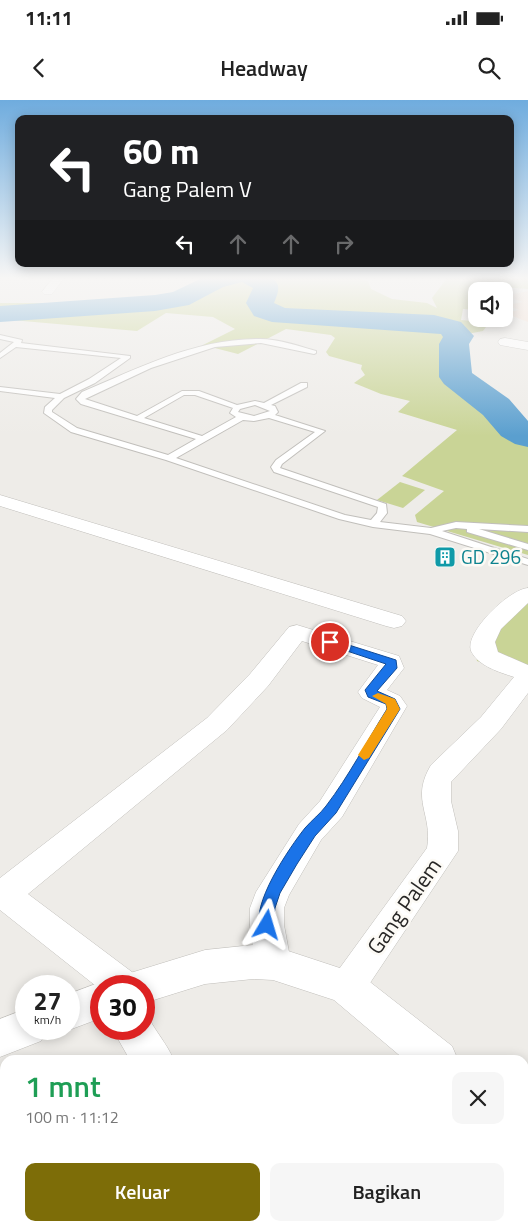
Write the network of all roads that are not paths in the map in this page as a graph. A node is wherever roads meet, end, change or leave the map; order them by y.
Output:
1 (0, 337) edge
2 (505, 342) dead end
3 (16, 345) junction
4 (528, 346) edge
5 (314, 352) dead end
6 (0, 356) edge
7 (304, 386) dead end
8 (0, 389) edge
9 (61, 396) junction
10 (266, 405) junction
11 (237, 407) junction
12 (269, 416) junction
13 (242, 417) junction
14 (137, 419) junction
15 (204, 439) junction
16 (169, 458) junction
17 (1, 500) edge
18 (373, 524) junction
19 (456, 525) junction
20 (528, 529) edge
21 (431, 531) junction
22 (528, 547) edge
23 (528, 562) edge
24 (528, 595) edge
25 (314, 596) junction
26 (394, 621) dead end
27 (297, 632) junction
28 (528, 675) edge
29 (2, 892) edge
30 (273, 963) junction
31 (109, 975) edge
32 (155, 982) edge
33 (347, 987) junction
34 (15, 1032) edge
35 (0, 1038) edge
36 (138, 1040) edge
37 (150, 1055) edge
38 (431, 1055) edge

1 - 3 lane
2 - 4 street
3 - 6 lane
3 - 9 lane
5 - 14 lane
7 - 10 lane
8 - 9 lane
9 - 16 lane
10 - 11 lane
10 - 12 lane
11 - 13 lane
11 - 14 lane
12 - 13 lane
12 - 18 lane
13 - 15 lane
14 - 15 lane
15 - 16 lane
16 - 18 lane
17 - 25 street
18 - 21 lane
19 - 20 lane
19 - 21 lane
19 - 22 lane
21 - 23 lane
24 - 28 street
25 - 26 street
25 - 27 street
27 - 29 street
27 - 30 street
28 - 33 street, Gang Palem
29 - 31 street
30 - 32 street
30 - 33 street
33 - 38 street
34 - 35 street
36 - 37 street

